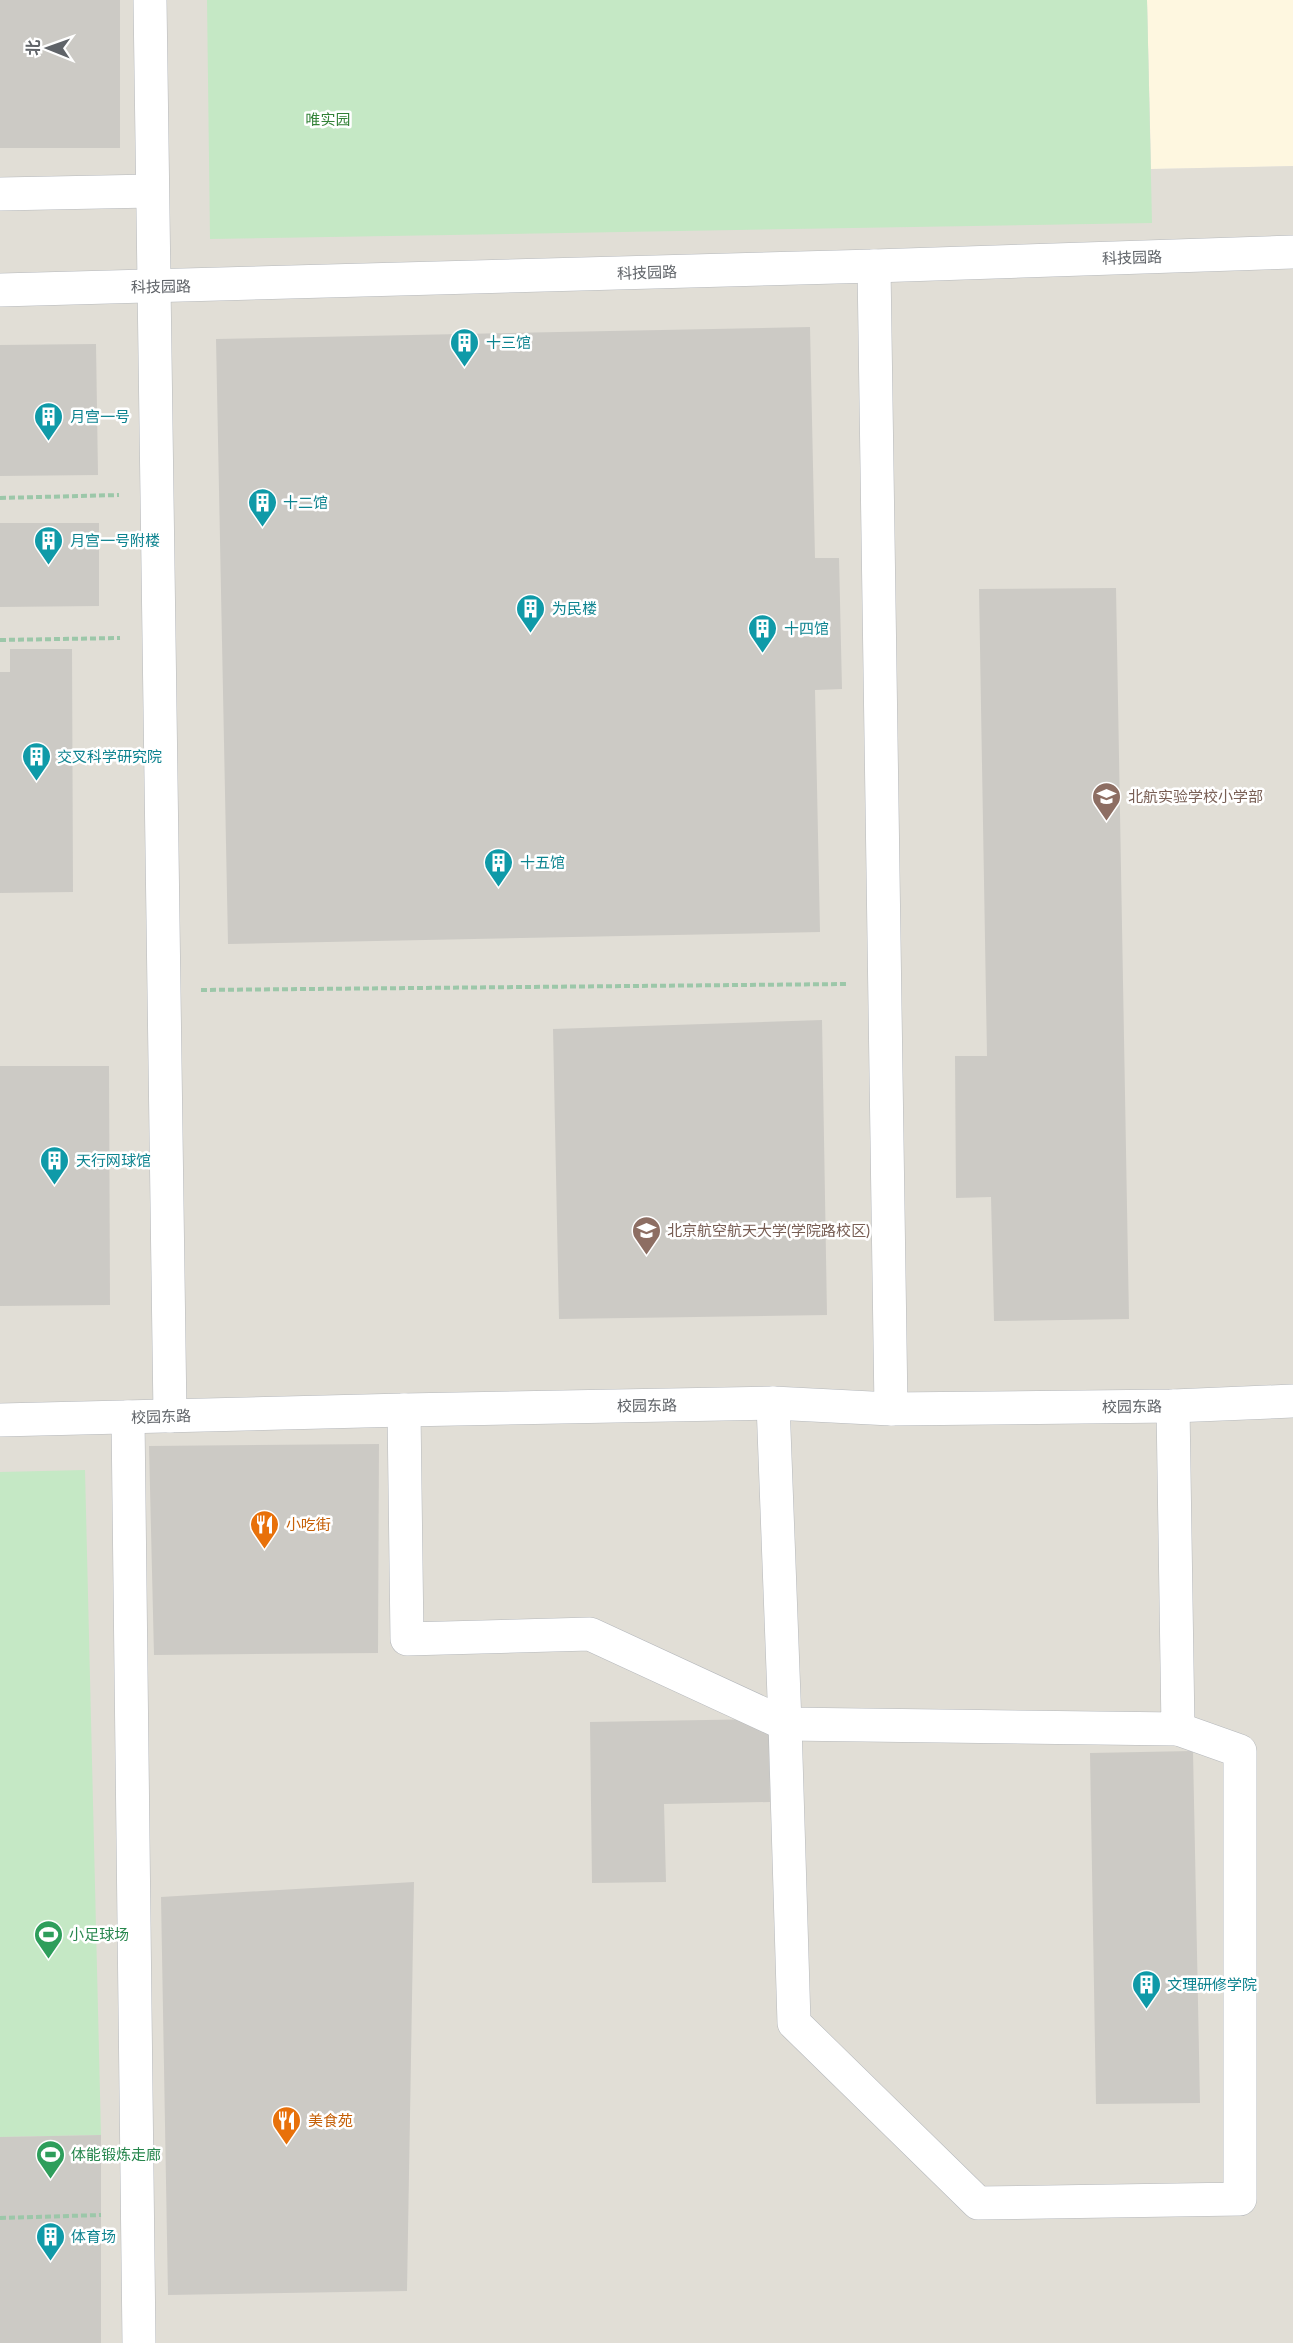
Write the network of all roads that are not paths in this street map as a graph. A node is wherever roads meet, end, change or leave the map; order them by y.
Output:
1 (150, 0) edge
2 (152, 191) junction
3 (0, 194) edge
4 (1293, 252) edge
5 (874, 266) junction
6 (155, 286) junction
7 (0, 290) edge
8 (1293, 1401) edge
9 (772, 1403) junction
10 (1173, 1406) junction
11 (891, 1409) junction
12 (404, 1410) junction
13 (171, 1416) junction
14 (128, 1417) junction
15 (0, 1420) edge
16 (785, 1724) junction
17 (1178, 1729) junction
18 (139, 2343) edge

1 - 2 street
2 - 3 street
2 - 6 street
4 - 5 street, 科技园路
5 - 6 street, 科技园路
5 - 11 street
6 - 7 street, 科技园路
6 - 13 street
8 - 10 street, 校园东路
9 - 11 street, 校园东路
9 - 12 street, 校园东路
9 - 16 street
10 - 11 street, 校园东路
10 - 17 street
12 - 13 street, 校园东路
12 - 16 street
13 - 14 street, 校园东路
14 - 15 street, 校园东路
14 - 18 street
16 - 17 street
16 - 17 street

